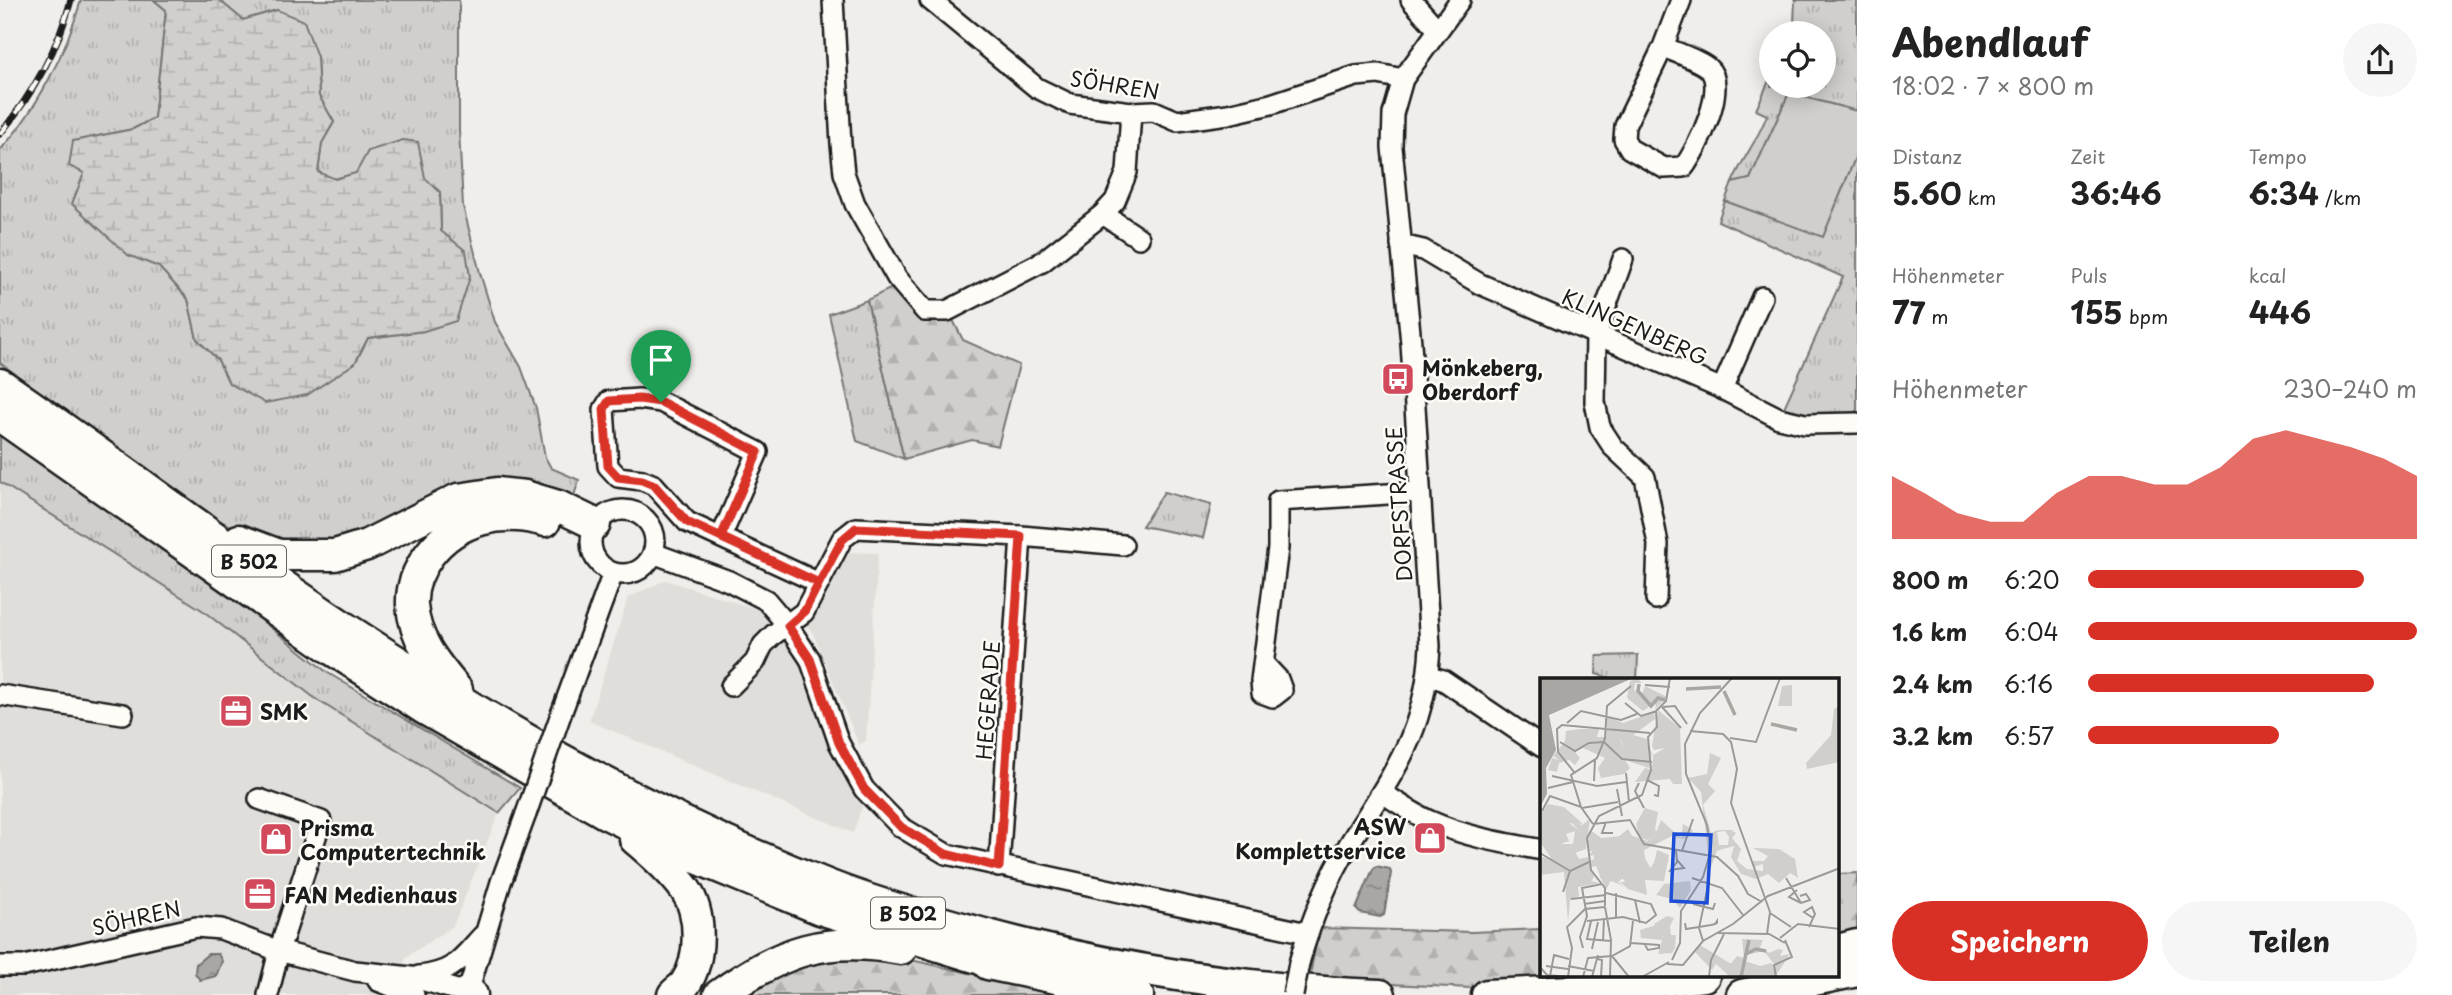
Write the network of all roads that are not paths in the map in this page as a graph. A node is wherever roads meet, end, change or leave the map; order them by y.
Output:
1 (834, 0) edge
2 (930, 0) edge
3 (1411, 0) edge
4 (1460, 0) edge
5 (1681, 0) edge
6 (1438, 30) junction
7 (1663, 47) junction
8 (1403, 79) junction
9 (1131, 112) junction
10 (1103, 214) junction
11 (1139, 237) dead end
12 (1401, 245) junction
13 (1623, 259) dead end
14 (1762, 297) dead end
15 (1596, 334) junction
16 (0, 384) edge
17 (1722, 389) junction
18 (0, 416) edge
19 (1857, 423) edge
20 (1419, 492) junction
21 (191, 520) junction
22 (593, 532) junction
23 (1021, 536) junction
24 (721, 537) junction
25 (1123, 545) dead end
26 (653, 553) junction
27 (613, 573) junction
28 (819, 583) junction
29 (1656, 599) dead end
30 (788, 626) junction
31 (1264, 664) dead end
32 (1429, 676) junction
33 (731, 686) dead end
34 (0, 695) edge
35 (474, 709) junction
36 (122, 714) dead end
37 (1540, 746) edge
38 (1383, 793) junction
39 (259, 799) dead end
40 (605, 813) junction
41 (1540, 850) edge
42 (999, 867) junction
43 (485, 933) junction
44 (1307, 933) junction
45 (1857, 945) edge
46 (1840, 949) edge
47 (279, 951) junction
48 (0, 966) edge
49 (1007, 967) junction
50 (1686, 978) edge
51 (1823, 978) edge
52 (413, 986) edge
53 (469, 994) edge
54 (268, 995) edge
55 (673, 995) edge
56 (719, 995) edge
57 (1139, 995) edge
58 (1293, 995) edge
59 (1380, 995) edge
60 (1487, 995) edge
61 (1742, 995) edge

1 - 10 street
2 - 9 street, SÖHREN
3 - 6 street
4 - 6 street, DORFSTRASSE
5 - 7 street
6 - 8 street, DORFSTRASSE
7 - 7 street
8 - 9 street, SÖHREN
8 - 12 street, DORFSTRASSE
9 - 10 street
10 - 11 street
12 - 15 street, KLINGENBERG
12 - 20 street, DORFSTRASSE
13 - 15 street
14 - 17 street
15 - 17 street, KLINGENBERG
15 - 29 street
16 - 21 highway, B 502
17 - 19 street, KLINGENBERG
18 - 40 highway, B 502
20 - 31 street
20 - 32 street, DORFSTRASSE
21 - 22 highway
21 - 35 highway, B 502
22 - 26 street
22 - 27 street
22 - 35 highway
23 - 25 street
23 - 28 street
23 - 42 street, HEGERADE
24 - 24 street
24 - 28 street
26 - 27 street
26 - 30 street
27 - 43 street, bridge
28 - 30 street
30 - 33 street
30 - 42 street
32 - 37 street
32 - 38 street, DORFSTRASSE
34 - 36 street
35 - 59 highway, B 502
38 - 41 street
38 - 44 street, DORFSTRASSE
39 - 47 street
40 - 49 highway, B 502
40 - 55 highway
42 - 44 street
43 - 52 street
43 - 53 street
44 - 58 street, DORFSTRASSE, bridge
45 - 46 highway
47 - 48 street, SÖHREN
47 - 52 street, SÖHREN
47 - 54 street
49 - 56 highway
49 - 57 highway, B 502
50 - 60 highway
51 - 61 highway
52 - 53 street, SÖHREN

